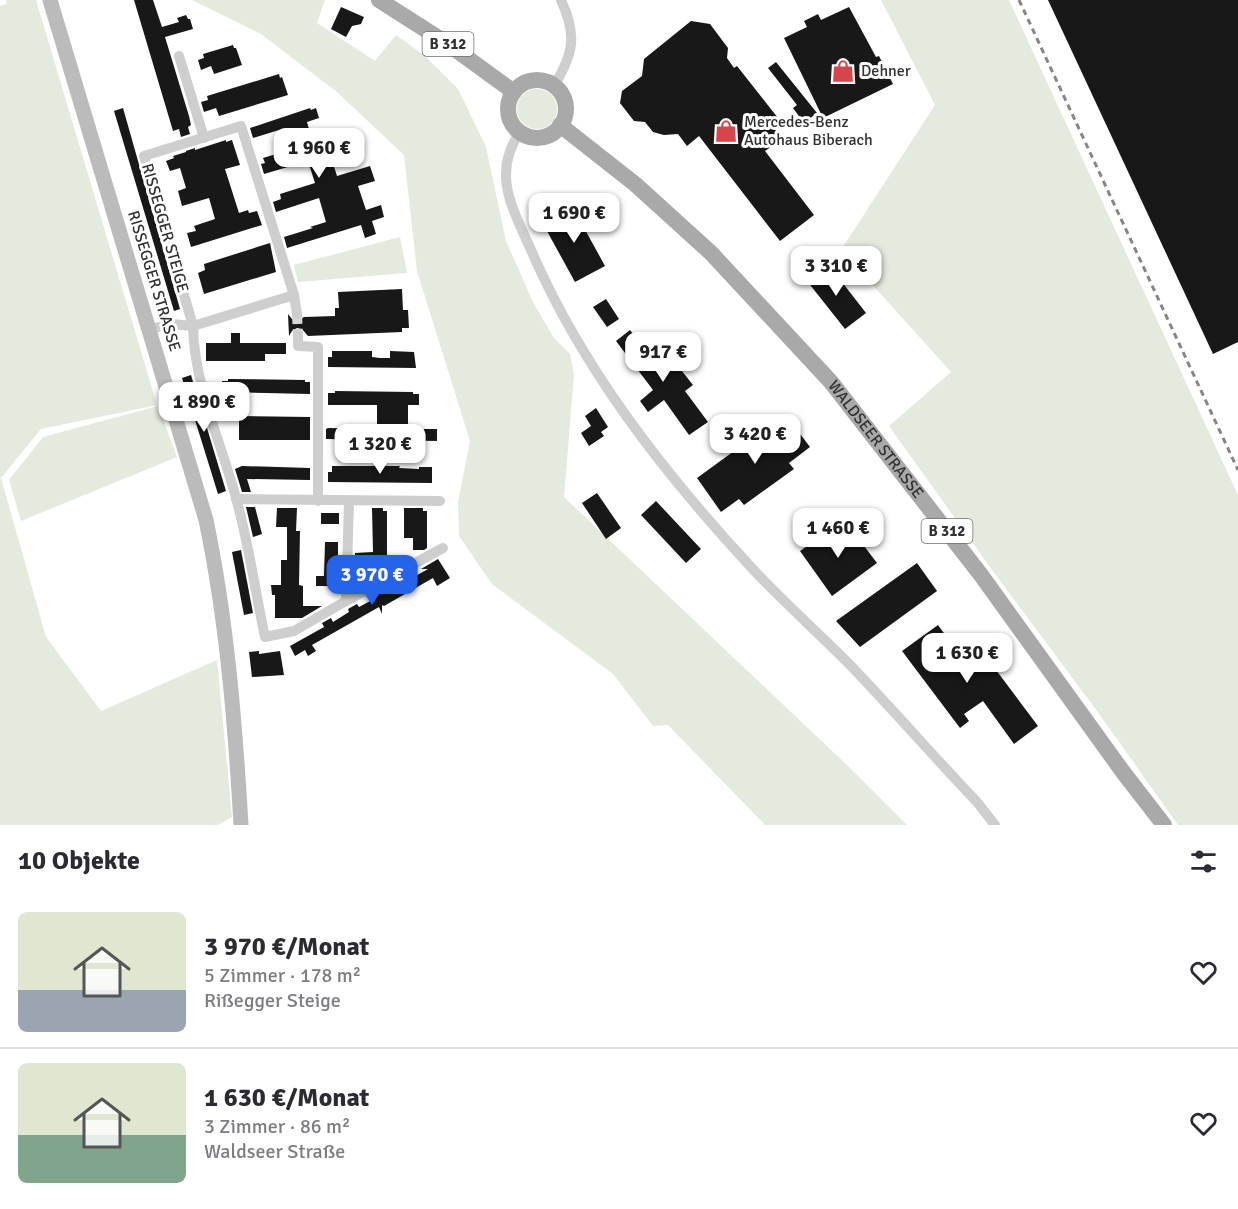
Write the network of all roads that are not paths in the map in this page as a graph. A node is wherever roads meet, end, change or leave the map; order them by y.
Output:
1 (50, 0) edge
2 (379, 0) edge
3 (561, 0) edge
4 (179, 56) dead end
5 (554, 86) junction
6 (514, 92) junction
7 (560, 125) junction
8 (520, 132) junction
9 (204, 138) junction
10 (294, 295) junction
11 (297, 314) tunnel mouth
12 (194, 326) junction
13 (150, 329) junction
14 (298, 335) dead end
15 (236, 499) junction
16 (318, 501) junction
17 (349, 501) junction
18 (440, 501) dead end
19 (443, 548) dead end
20 (346, 601) junction
21 (241, 825) edge
22 (995, 825) edge
23 (1164, 825) edge

1 - 13 street, RISSEGGER STRASSE
2 - 6 main road, B 312
3 - 5 street
4 - 9 street
5 - 6 main road
5 - 7 main road
6 - 8 main road
7 - 8 main road
7 - 23 main road, WALDSEER STRASSE / B 312
8 - 22 street
9 - 10 street, RISSEGGER STEIGE
9 - 12 street, RISSEGGER STEIGE
10 - 11 street
10 - 12 street
12 - 13 street
12 - 15 street, RISSEGGER STEIGE
13 - 21 street, RISSEGGER STRASSE
14 - 16 street
15 - 16 street
15 - 20 street, RISSEGGER STEIGE
16 - 17 street
17 - 18 street
17 - 20 street
19 - 20 street, RISSEGGER STEIGE

